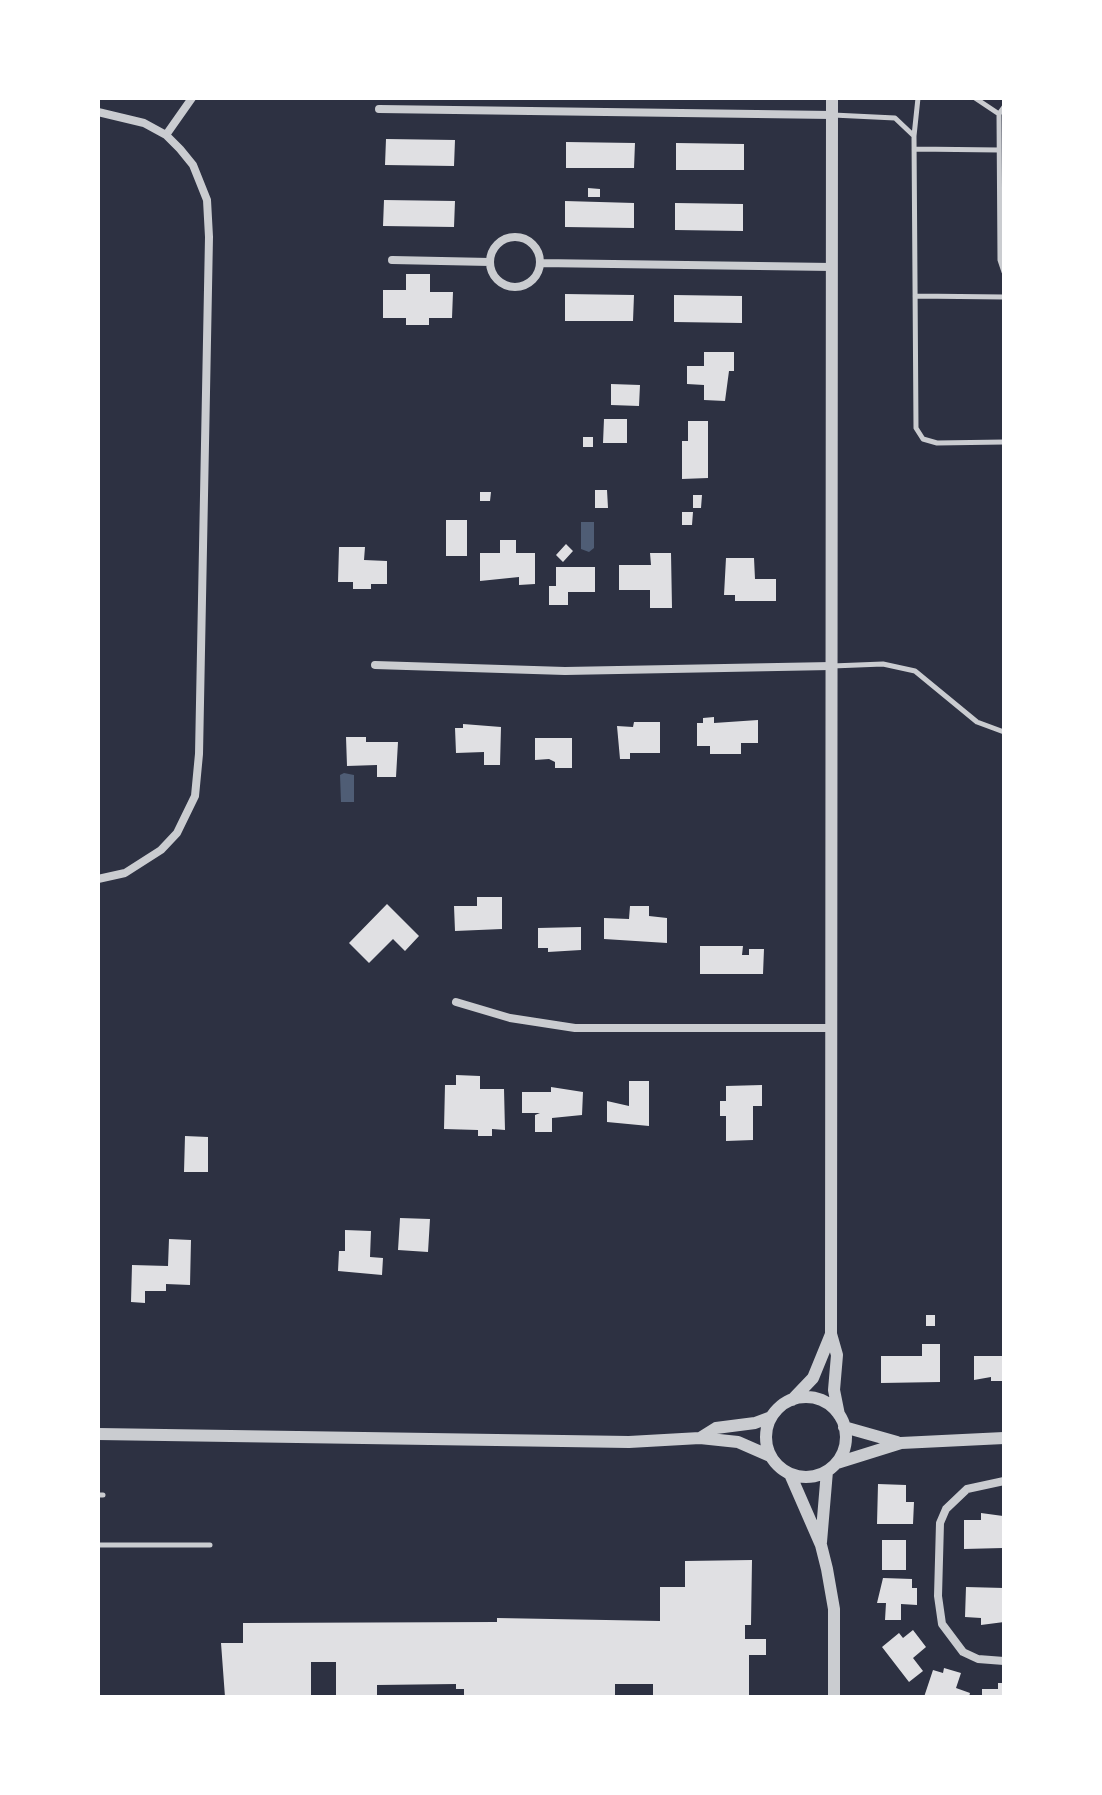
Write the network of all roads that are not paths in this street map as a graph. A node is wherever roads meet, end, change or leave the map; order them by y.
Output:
1 (192, 98) edge
2 (832, 98) edge
3 (918, 98) edge
4 (975, 98) edge
5 (1004, 107) edge
6 (379, 109) dead end
7 (98, 112) edge
8 (999, 114) junction
9 (832, 115) junction
10 (166, 135) junction
11 (914, 136) junction
12 (914, 149) junction
13 (999, 150) junction
14 (392, 260) dead end
15 (490, 262) junction
16 (540, 263) junction
17 (832, 267) junction
18 (1004, 272) edge
19 (915, 296) junction
20 (1004, 297) edge
21 (1004, 442) edge
22 (375, 665) dead end
23 (831, 666) junction
24 (1004, 732) edge
25 (98, 879) edge
26 (456, 1002) dead end
27 (831, 1028) junction
28 (831, 1334) junction
29 (792, 1400) junction
30 (771, 1417) junction
31 (842, 1421) junction
32 (98, 1434) edge
33 (700, 1438) junction
34 (1004, 1438) edge
35 (901, 1443) junction
36 (770, 1456) junction
37 (832, 1467) junction
38 (790, 1474) junction
39 (1004, 1481) edge
40 (98, 1545) edge
41 (210, 1545) dead end
42 (821, 1545) junction
43 (1004, 1661) edge
44 (834, 1697) edge

1 - 10 street
2 - 9 street
3 - 11 lane
4 - 8 lane
5 - 8 lane
6 - 9 street
7 - 10 street
8 - 13 lane
9 - 11 lane
9 - 17 street
10 - 25 street
11 - 12 lane
12 - 13 lane
12 - 19 lane
13 - 18 lane
14 - 15 street
15 - 16 street
15 - 16 street
16 - 17 street
17 - 23 street
19 - 20 lane
19 - 21 lane
22 - 23 street
23 - 24 lane
23 - 27 street
26 - 27 street
27 - 28 street
28 - 29 street
28 - 31 street
29 - 30 street
29 - 31 street
30 - 33 street
30 - 36 street
31 - 35 street
31 - 37 street
32 - 33 street
33 - 36 street
34 - 35 street
35 - 37 street
36 - 38 street
37 - 38 street
37 - 42 street
38 - 42 street
39 - 43 street
40 - 41 lane
42 - 44 street

